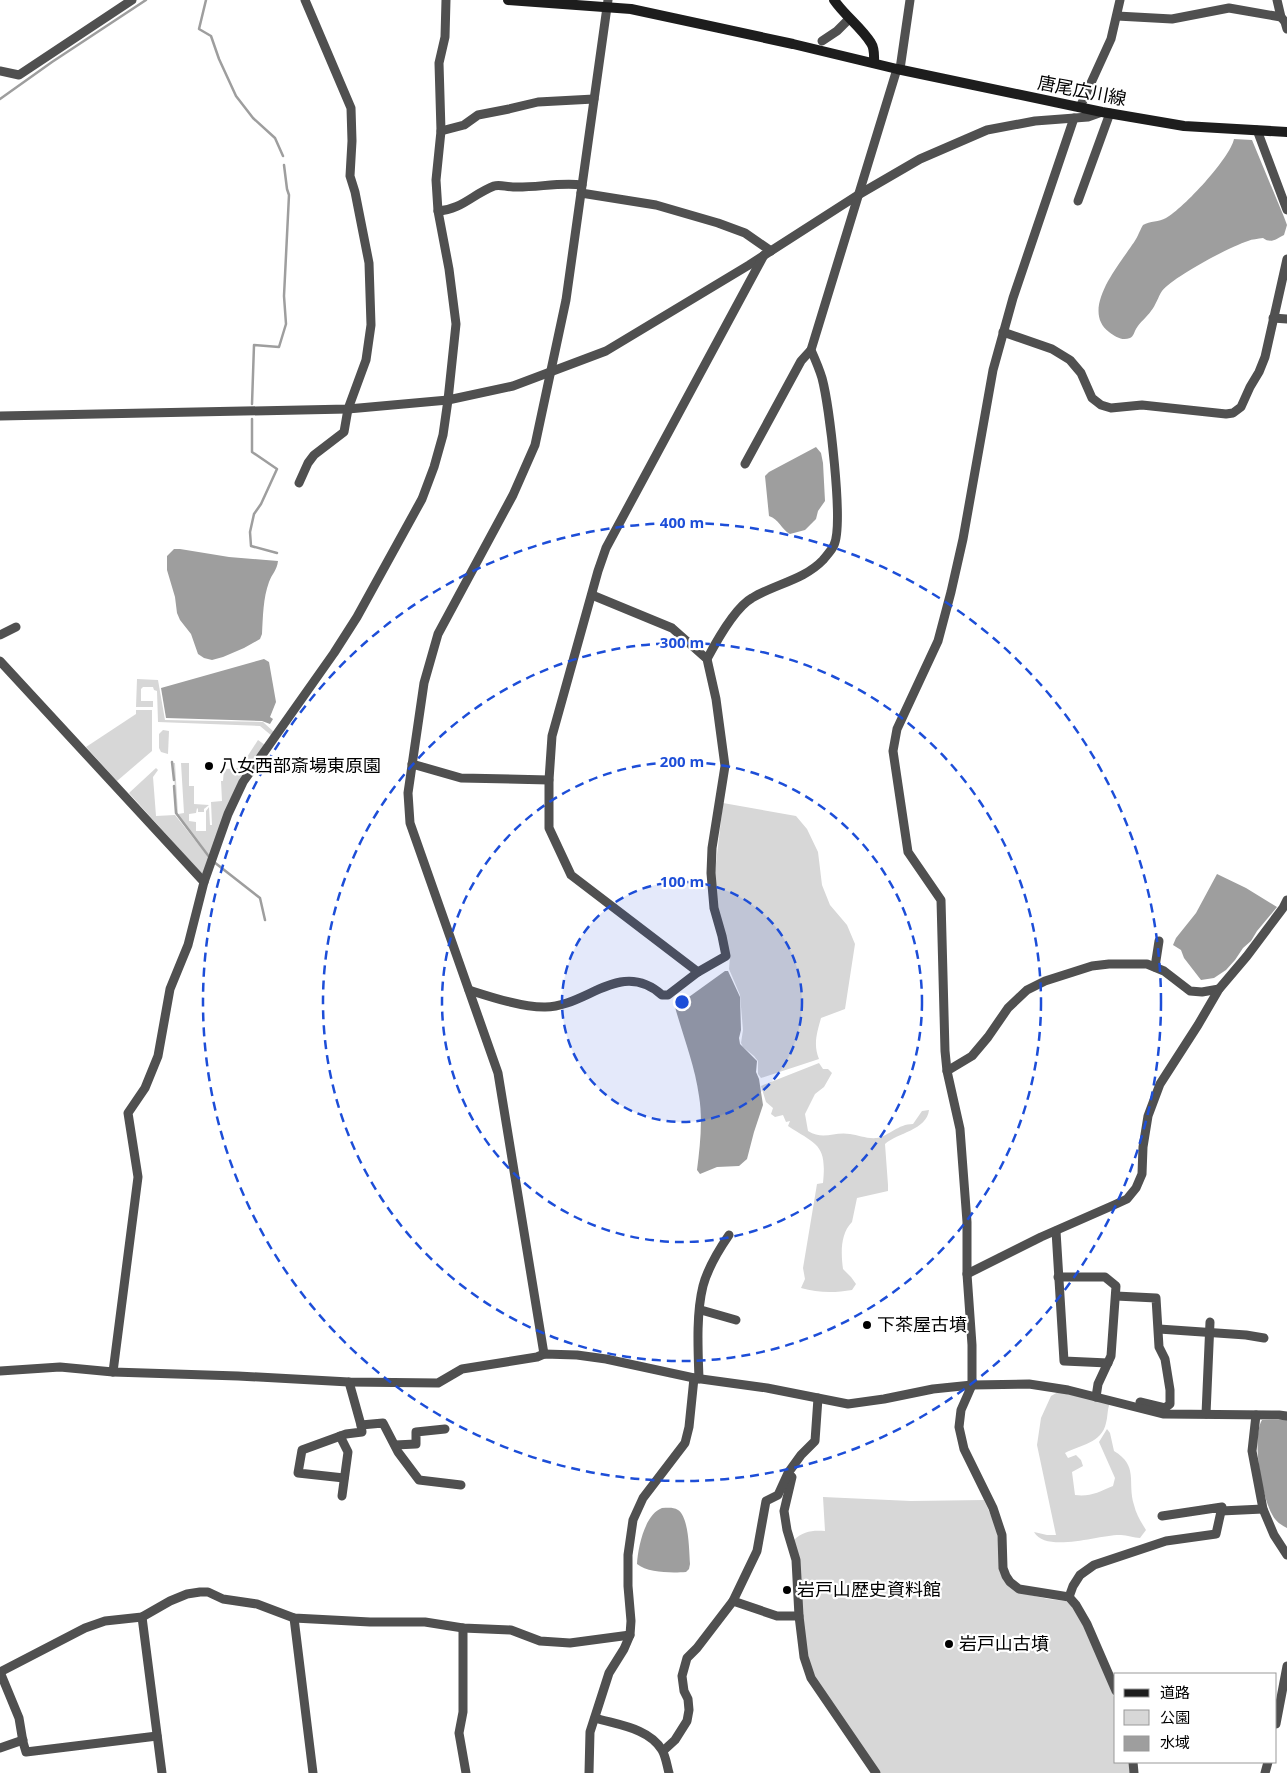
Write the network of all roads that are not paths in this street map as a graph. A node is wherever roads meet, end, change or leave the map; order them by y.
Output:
1 (132, 0) edge
2 (305, 0) edge
3 (446, 0) edge
4 (508, 0) edge
5 (834, 0) edge
6 (910, 0) edge
7 (1120, 0) edge
8 (1277, 0) edge
9 (607, 4) edge
10 (1117, 16) junction
11 (849, 19) junction
12 (1285, 22) edge
13 (822, 41) dead end
14 (874, 63) junction
15 (898, 69) junction
16 (0, 71) edge
17 (594, 99) junction
18 (1080, 107) junction
19 (1106, 112) junction
20 (1074, 118) junction
21 (1257, 130) junction
22 (441, 131) junction
23 (1287, 132) edge
24 (582, 189) junction
25 (858, 195) junction
26 (1078, 201) dead end
27 (1287, 210) edge
28 (438, 211) junction
29 (768, 253) junction
30 (1287, 259) edge
31 (1273, 318) junction
32 (1287, 319) edge
33 (1003, 332) junction
34 (811, 350) junction
35 (551, 373) junction
36 (448, 400) junction
37 (348, 409) junction
38 (0, 416) edge
39 (745, 464) dead end
40 (299, 482) dead end
41 (592, 595) junction
42 (16, 626) dead end
43 (0, 635) edge
44 (707, 659) junction
45 (0, 662) edge
46 (412, 764) junction
47 (549, 780) junction
48 (204, 882) junction
49 (1287, 900) edge
50 (1158, 941) dead end
51 (1154, 967) junction
52 (698, 972) junction
53 (1219, 989) junction
54 (469, 990) junction
55 (947, 1071) junction
56 (1056, 1231) junction
57 (728, 1234) dead end
58 (967, 1274) junction
59 (1058, 1277) junction
60 (1116, 1296) junction
61 (701, 1310) junction
62 (736, 1320) dead end
63 (1210, 1322) dead end
64 (1158, 1329) junction
65 (1209, 1333) junction
66 (1264, 1338) dead end
67 (544, 1354) junction
68 (1108, 1363) junction
69 (0, 1370) edge
70 (113, 1372) junction
71 (696, 1378) junction
72 (349, 1382) junction
73 (972, 1385) junction
74 (1096, 1397) junction
75 (818, 1398) junction
76 (1112, 1401) junction
77 (1206, 1414) junction
78 (1256, 1415) junction
79 (1287, 1416) edge
80 (362, 1425) junction
81 (445, 1429) dead end
82 (340, 1436) junction
83 (395, 1445) junction
84 (794, 1467) junction
85 (344, 1478) junction
86 (461, 1485) dead end
87 (342, 1496) dead end
88 (1263, 1509) junction
89 (1221, 1511) junction
90 (1162, 1516) dead end
91 (1287, 1555) edge
92 (1069, 1598) junction
93 (733, 1601) junction
94 (799, 1616) junction
95 (142, 1617) junction
96 (294, 1618) junction
97 (463, 1628) junction
98 (630, 1635) junction
99 (1287, 1666) edge
100 (0, 1672) edge
101 (1114, 1686) edge
102 (596, 1718) junction
103 (1277, 1719) edge
104 (157, 1736) junction
105 (22, 1740) junction
106 (0, 1748) edge
107 (663, 1751) junction
108 (162, 1773) edge
109 (313, 1773) edge
110 (466, 1773) edge
111 (589, 1773) edge
112 (669, 1773) edge
113 (876, 1773) edge

1 - 16 street
2 - 37 street
3 - 22 street
4 - 9 main road, 唐尾広川線
5 - 11 main road
6 - 15 street
7 - 10 street
8 - 12 street
9 - 14 main road, 唐尾広川線
9 - 17 street
10 - 12 street
10 - 18 street
11 - 13 street
11 - 14 main road
14 - 15 main road, 唐尾広川線
15 - 18 main road, 唐尾広川線
15 - 25 street
17 - 22 street
17 - 24 street
18 - 19 main road, 唐尾広川線
19 - 20 street
19 - 21 main road, 唐尾広川線
19 - 26 street
20 - 25 street
20 - 33 street
21 - 23 main road, 唐尾広川線
21 - 27 street
22 - 28 street
24 - 28 street
24 - 29 street
24 - 35 street
25 - 29 street
25 - 34 street
28 - 36 street
29 - 35 street
29 - 41 street
30 - 31 street
31 - 32 street
31 - 33 street
33 - 55 street
34 - 39 street
34 - 44 street
35 - 36 street
35 - 46 street
36 - 37 street
36 - 48 street
37 - 38 street
37 - 40 street
41 - 44 street
41 - 47 street
42 - 43 street
44 - 52 street
45 - 48 street
46 - 47 street
46 - 54 street
47 - 52 street
48 - 70 street
49 - 53 street
50 - 51 street
51 - 53 street
51 - 55 street
52 - 54 street
53 - 56 street
54 - 67 street
55 - 58 street
56 - 58 street
56 - 59 street
57 - 61 street
58 - 73 street
59 - 60 street
59 - 68 street
60 - 64 street
60 - 68 street
61 - 62 street
61 - 71 street
63 - 65 street
64 - 65 street
64 - 76 street
65 - 66 street
65 - 77 street
67 - 71 street
67 - 72 street
68 - 74 street
69 - 70 street
70 - 72 street
71 - 75 street
71 - 98 street
72 - 80 street
73 - 74 street
73 - 75 street
73 - 92 street
74 - 76 street
75 - 84 street
76 - 77 street
77 - 78 street
78 - 79 street
78 - 88 street
80 - 82 street
80 - 83 street
81 - 83 street
82 - 85 street
82 - 85 street
83 - 86 street
84 - 93 street
84 - 94 street
85 - 87 street
88 - 89 street
88 - 91 street
89 - 90 street
89 - 92 street
92 - 101 street
93 - 94 street
93 - 107 street
94 - 113 street
95 - 96 street
95 - 100 street
95 - 104 street
96 - 97 street
96 - 109 street
97 - 98 street
97 - 110 street
98 - 102 street
99 - 103 street
100 - 105 street
102 - 107 street
102 - 111 street
104 - 105 street
104 - 108 street
105 - 106 street
107 - 112 street

